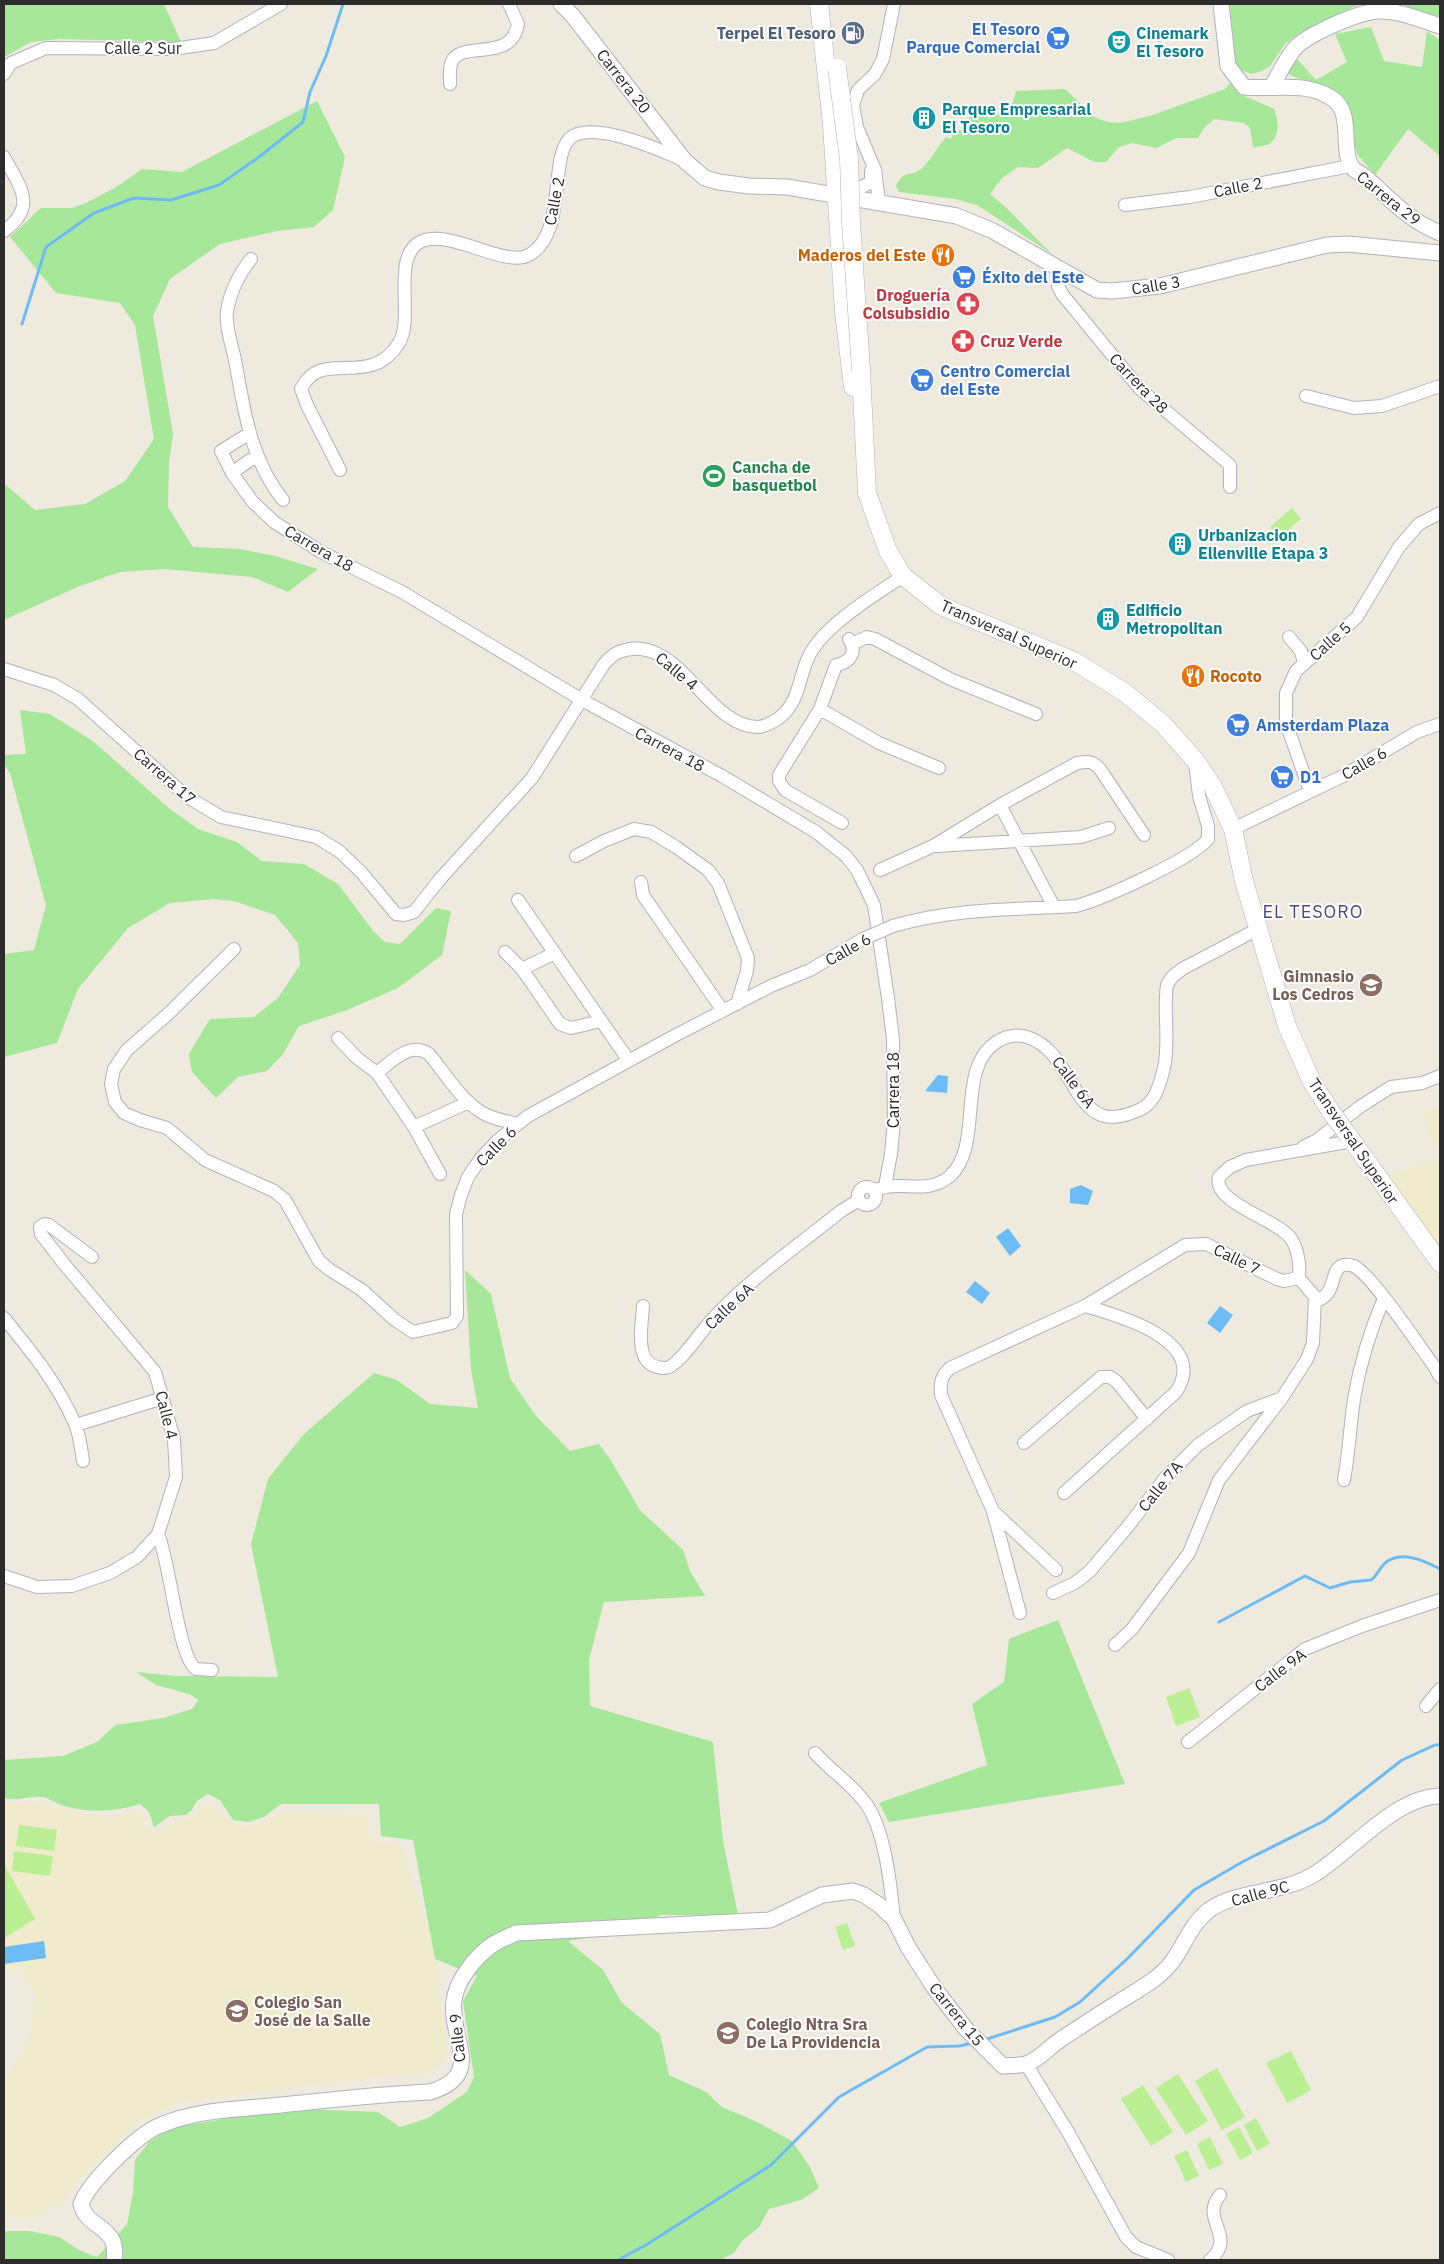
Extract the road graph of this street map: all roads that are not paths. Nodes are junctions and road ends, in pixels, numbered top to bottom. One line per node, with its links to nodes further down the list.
1 (281, 4): 9 (street, Calle 2 Sur)
2 (509, 4): 10 (street)
3 (561, 4): 15 (street, Carrera 20)
4 (819, 4): 17 (main road)
5 (828, 4): 27 (main road, Transversal Superior, bridge)
6 (894, 4): 12 (street)
7 (1220, 4): 11 (street, Carrera 29)
8 (1440, 26): 11 (street)
9 (4, 74)
10 (450, 84)
11 (1272, 86): 16 (street, Carrera 29)
12 (863, 139): 14 (street); 18 (street)
13 (4, 157): 20 (street)
14 (871, 160): 17 (street); 18 (street)
15 (685, 161): 17 (street, Calle 2); 30 (street, Calle 2)
16 (1350, 166): 19 (street, Calle 2); 21 (street, Carrera 29)
17 (835, 188): 18 (street, Calle 2); 27 (main road)
18 (883, 203): 24 (street, Calle 3)
19 (1125, 205)
20 (4, 232)
21 (1440, 233)
22 (1440, 253): 24 (street, Calle 3)
23 (251, 259): 28 (street)
24 (1062, 269): 32 (street, Carrera 28)
25 (1440, 386): 26 (street)
26 (1306, 396)
27 (865, 425): 35 (main road, Transversal Superior)
28 (250, 433): 29 (street); 31 (street, Carrera 18)
29 (257, 457): 31 (street); 33 (street)
30 (340, 470)
31 (232, 473): 39 (street, Carrera 18)
32 (1230, 487)
33 (283, 500)
34 (1440, 513): 37 (street, Calle 5)
35 (903, 576): 39 (street, Calle 4); 43 (main road, Transversal Superior)
36 (1289, 637): 37 (street)
37 (1304, 664): 45 (street, Calle 5)
38 (4, 669): 60 (street, Carrera 17)
39 (582, 700): 60 (street, Calle 4); 79 (street, Carrera 18)
40 (820, 709): 41 (street); 44 (street); 49 (street)
41 (1036, 714)
42 (1440, 724): 45 (street, Calle 6)
43 (1195, 760): 46 (main road, Transversal Superior); 48 (street, Calle 6)
44 (939, 768)
45 (1310, 791): 51 (street, Calle 6)
46 (1218, 798): 48 (street); 51 (main road, Transversal Superior)
47 (1000, 805): 52 (street); 53 (street); 54 (street)
48 (1202, 807): 59 (street, Calle 6)
49 (842, 824)
50 (1109, 828): 53 (street)
51 (1233, 829): 61 (main road, Transversal Superior)
52 (1144, 835)
53 (1018, 840): 54 (street); 59 (street)
54 (933, 846): 56 (street)
55 (576, 856): 66 (street)
56 (880, 870)
57 (641, 882): 67 (street)
58 (518, 900): 64 (street)
59 (1054, 907): 66 (street, Calle 6, bridge)
60 (404, 915)
61 (1258, 929): 76 (main road, Transversal Superior, bridge); 79 (street, Calle 6A)
62 (234, 949): 74 (street, Calle 6)
63 (504, 952): 65 (street)
64 (555, 953): 65 (street); 68 (street)
65 (522, 969): 68 (street)
66 (737, 1004): 67 (street, Calle 6)
67 (723, 1011): 70 (street, Calle 6)
68 (601, 1021): 70 (street)
69 (338, 1038): 71 (street)
70 (629, 1061): 74 (street, Calle 6)
71 (377, 1073): 73 (street); 75 (street)
72 (1440, 1076): 77 (street)
73 (469, 1102): 74 (street); 75 (street)
74 (518, 1124)
75 (414, 1127): 78 (street)
76 (1350, 1138): 77 (street); 81 (main road, Transversal Superior)
77 (1294, 1151): 82 (street)
78 (440, 1174)
79 (880, 1188): 85 (street, Calle 6A)
80 (92, 1258): 89 (street, Calle 4)
81 (1440, 1263)
82 (1299, 1278): 83 (street); 86 (street, Calle 7)
83 (1315, 1297): 84 (street); 90 (street)
84 (1384, 1298): 88 (street); 95 (street)
85 (643, 1306)
86 (1085, 1306): 91 (street); 97 (street, Calle 7)
87 (4, 1318): 92 (street)
88 (1440, 1378)
89 (163, 1398): 92 (street); 98 (street, Calle 4)
90 (1282, 1398): 101 (street, Calle 7A); 104 (street)
91 (1147, 1419): 93 (street); 96 (street)
92 (76, 1425): 94 (street)
93 (1024, 1443)
94 (83, 1461)
95 (1344, 1480)
96 (1064, 1493)
97 (993, 1511): 99 (street); 103 (street)
98 (158, 1534): 100 (street, Calle 4); 105 (street)
99 (1056, 1570)
100 (4, 1576)
101 (1054, 1593)
102 (1440, 1600): 108 (street, Calle 9A)
103 (1020, 1613)
104 (1115, 1645)
105 (212, 1670)
106 (1440, 1688): 107 (street)
107 (1426, 1706)
108 (1188, 1742)
109 (815, 1753): 111 (street, Carrera 15)
110 (1440, 1796): 112 (street, Calle 9C)
111 (894, 1919): 112 (street, Carrera 15); 114 (street, Calle 9)
112 (1026, 2064): 115 (street)
113 (1220, 2195): 116 (street)
114 (114, 2260)
115 (1168, 2260)
116 (1210, 2260)

